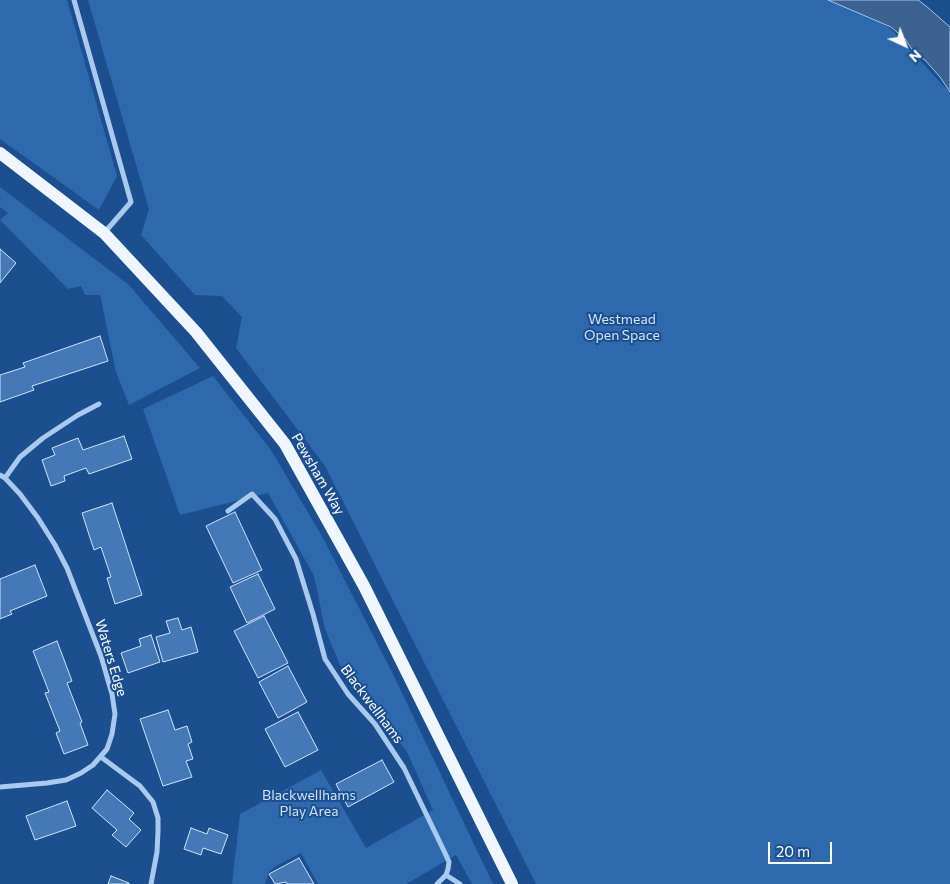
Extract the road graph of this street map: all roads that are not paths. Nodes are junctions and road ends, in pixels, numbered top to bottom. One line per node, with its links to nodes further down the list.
1 (74, 0): 3 (street)
2 (0, 153): 3 (main road, Pewsham Way)
3 (104, 233): 13 (main road, Pewsham Way)
4 (99, 404): 5 (street, Waters Edge)
5 (3, 476): 7 (street, Waters Edge)
6 (228, 511): 9 (street, Blackwellhams)
7 (101, 757): 8 (street, Waters Edge); 10 (street)
8 (0, 787)
9 (446, 875): 11 (street); 12 (street)
10 (151, 884)
11 (437, 884)
12 (460, 884)
13 (512, 884)

